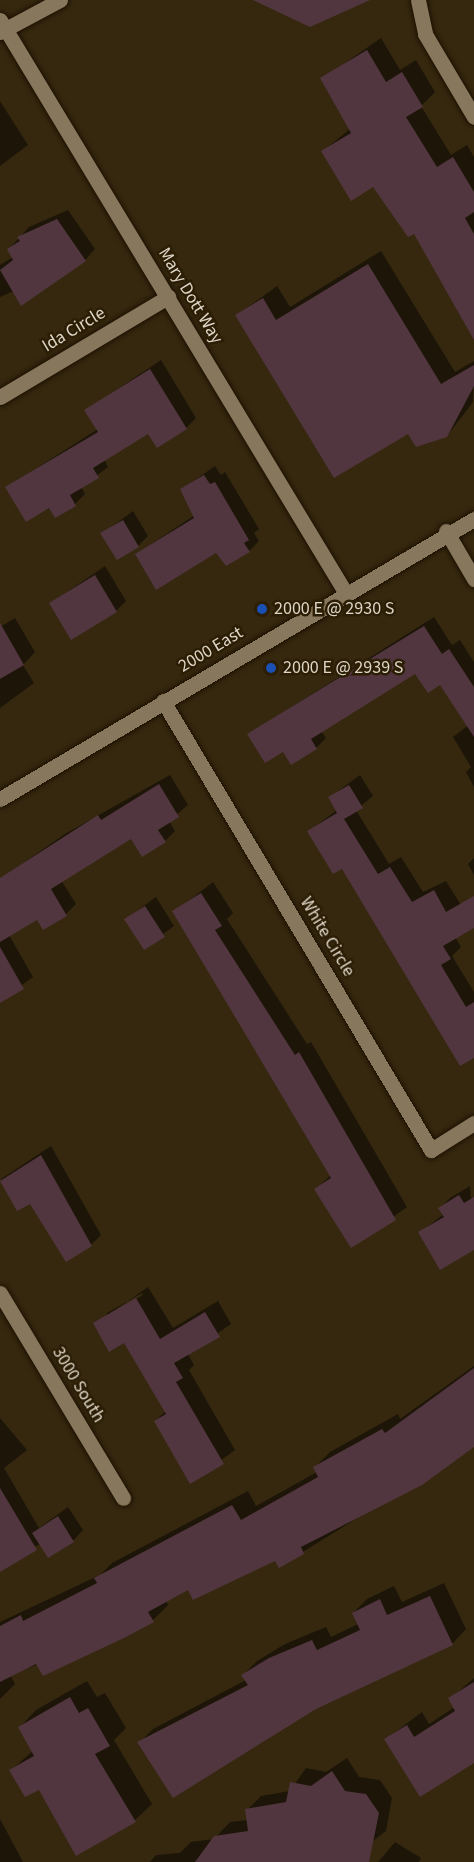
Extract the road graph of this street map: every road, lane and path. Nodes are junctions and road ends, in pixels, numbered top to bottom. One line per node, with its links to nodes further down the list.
1 (60, 0): 3 (street)
2 (418, 0): 4 (street)
3 (2, 27): 5 (street, Mary Dott Way)
4 (474, 117)
5 (168, 297): 6 (street, Ida Circle); 10 (street, Mary Dott Way)
6 (0, 397)
7 (474, 519): 8 (street, 2000 East)
8 (446, 531): 9 (street); 10 (street, 2000 East)
9 (474, 579)
10 (345, 592): 11 (street, 2000 East)
11 (163, 701): 12 (street, 2000 East); 13 (street, White Circle)
12 (0, 799)
13 (474, 1123)
14 (0, 1293): 15 (street, 3000 South)
15 (123, 1498)

